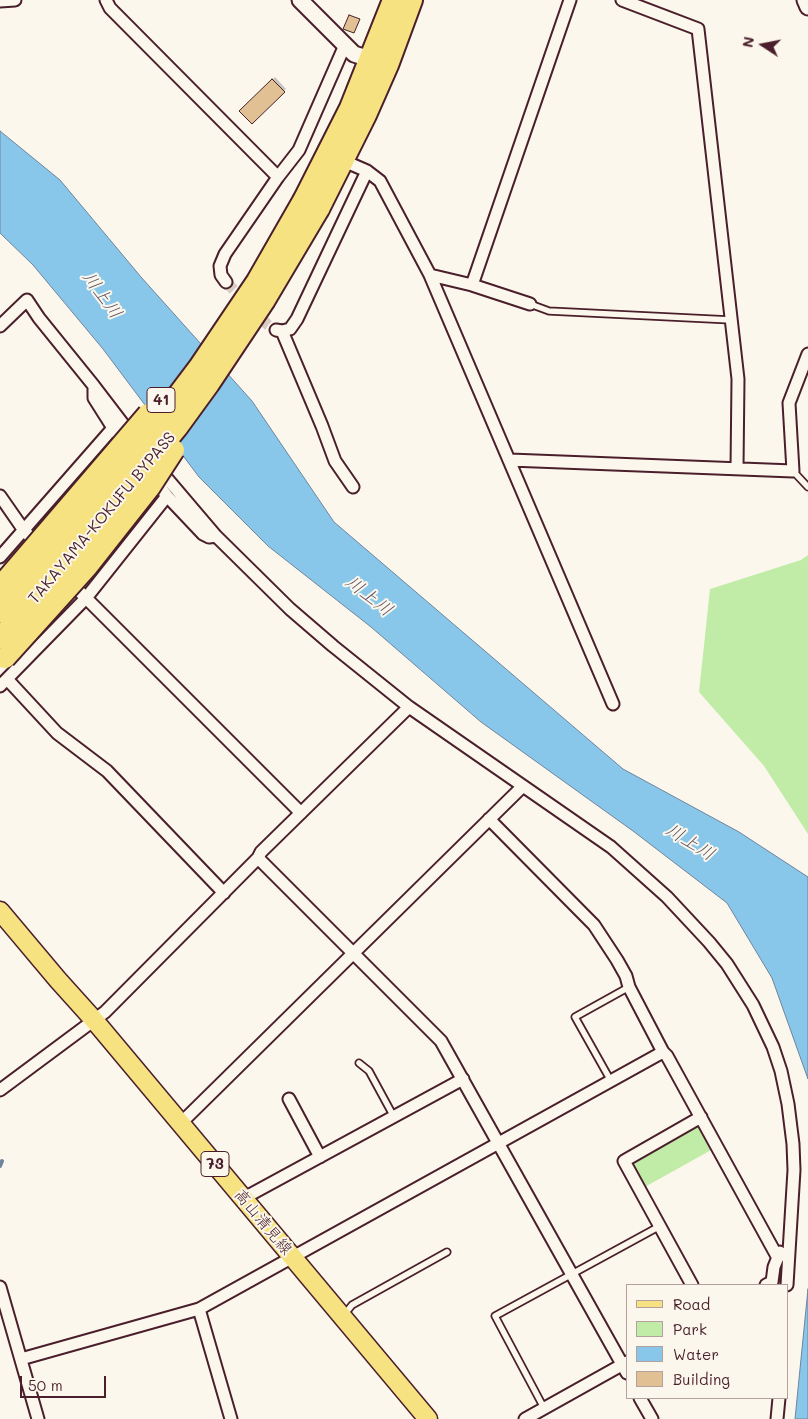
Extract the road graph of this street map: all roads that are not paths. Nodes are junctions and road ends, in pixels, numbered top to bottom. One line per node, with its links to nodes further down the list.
1 (15, 0): 9 (street)
2 (106, 0): 15 (street)
3 (300, 0): 11 (street)
4 (393, 0): 12 (highway, TAKAYAMA-KOKUFU BYPASS / 41)
5 (412, 0): 13 (highway, TAKAYAMA-KOKUFU BYPASS / 41)
6 (570, 0): 19 (street)
7 (622, 0): 21 (street)
8 (805, 0): 10 (street)
9 (0, 1)
10 (808, 6)
11 (345, 45): 12 (street); 15 (street)
12 (370, 59): 16 (highway, TAKAYAMA-KOKUFU BYPASS / 41)
13 (344, 162): 14 (street); 16 (highway, TAKAYAMA-KOKUFU BYPASS / 41)
14 (367, 171): 17 (street); 31 (street)
15 (278, 177): 18 (street)
16 (311, 204): 23 (highway, TAKAYAMA-KOKUFU BYPASS / 41, bridge); 29 (highway, TAKAYAMA-KOKUFU BYPASS / 41, bridge); 38 (highway, 41, bridge)
17 (430, 276): 19 (street); 27 (street)
18 (226, 282)
19 (472, 285): 20 (street)
20 (530, 304): 21 (lane)
21 (731, 320): 28 (street)
22 (0, 326): 25 (street)
23 (241, 339): 29 (highway, TAKAYAMA-KOKUFU BYPASS / 41, bridge); 42 (highway, 41, bridge)
24 (808, 354): 30 (street)
25 (94, 386): 26 (street); 36 (street)
26 (113, 428): 34 (street); 35 (street)
27 (510, 460): 28 (street); 43 (street)
28 (737, 468): 30 (street)
29 (132, 470): 40 (highway, TAKAYAMA-KOKUFU BYPASS / 41, bridge); 41 (highway, TAKAYAMA-KOKUFU BYPASS / 41, bridge)
30 (793, 471): 32 (lane)
31 (353, 487)
32 (808, 487)
33 (0, 496): 35 (street)
34 (167, 496): 36 (street); 39 (street)
35 (23, 530): 37 (street); 39 (street)
36 (216, 536): 44 (street)
37 (0, 557)
38 (0, 587)
39 (86, 598): 42 (street); 46 (street)
40 (0, 612)
41 (0, 638)
42 (3, 671): 49 (street)
43 (613, 704)
44 (409, 707): 45 (street); 46 (street)
45 (522, 787): 47 (street); 67 (street)
46 (301, 814): 48 (street)
47 (489, 819): 51 (street); 52 (street)
48 (258, 858): 49 (street); 51 (street)
49 (224, 893): 53 (street)
50 (0, 911): 53 (main road, 高山清見線 / 73)
51 (353, 953): 56 (street); 62 (street)
52 (629, 987): 54 (street); 57 (lane)
53 (94, 1020): 58 (street); 62 (main road, 高山清見線 / 73)
54 (663, 1052): 57 (street); 60 (street)
55 (359, 1063): 61 (lane)
56 (463, 1079): 61 (street); 63 (street)
57 (611, 1081): 63 (street)
58 (0, 1090)
59 (289, 1099): 64 (street)
60 (701, 1117): 66 (street); 70 (street)
61 (394, 1118): 64 (street)
62 (180, 1123): 65 (main road, 高山清見線 / 73)
63 (499, 1142): 69 (street); 71 (street)
64 (320, 1157): 65 (street)
65 (244, 1198): 69 (main road, 高山清見線 / 73)
66 (660, 1226): 71 (lane); 72 (street)
67 (791, 1227): 70 (street); 74 (street)
68 (447, 1252): 77 (lane)
69 (292, 1256): 76 (street); 77 (main road, 高山清見線 / 73)
70 (778, 1258): 73 (street)
71 (572, 1274): 79 (street); 82 (lane)
72 (691, 1284)
73 (768, 1284)
74 (787, 1284)
75 (0, 1287): 78 (street)
76 (199, 1309): 78 (street); 84 (street)
77 (342, 1316): 85 (main road, 高山清見線 / 73)
78 (21, 1359): 83 (street)
79 (625, 1367): 82 (street)
80 (641, 1399): 87 (street)
81 (779, 1399): 88 (street)
82 (544, 1408): 86 (street)
83 (38, 1419)
84 (232, 1419)
85 (428, 1419)
86 (524, 1419)
87 (652, 1419)
88 (777, 1419)

